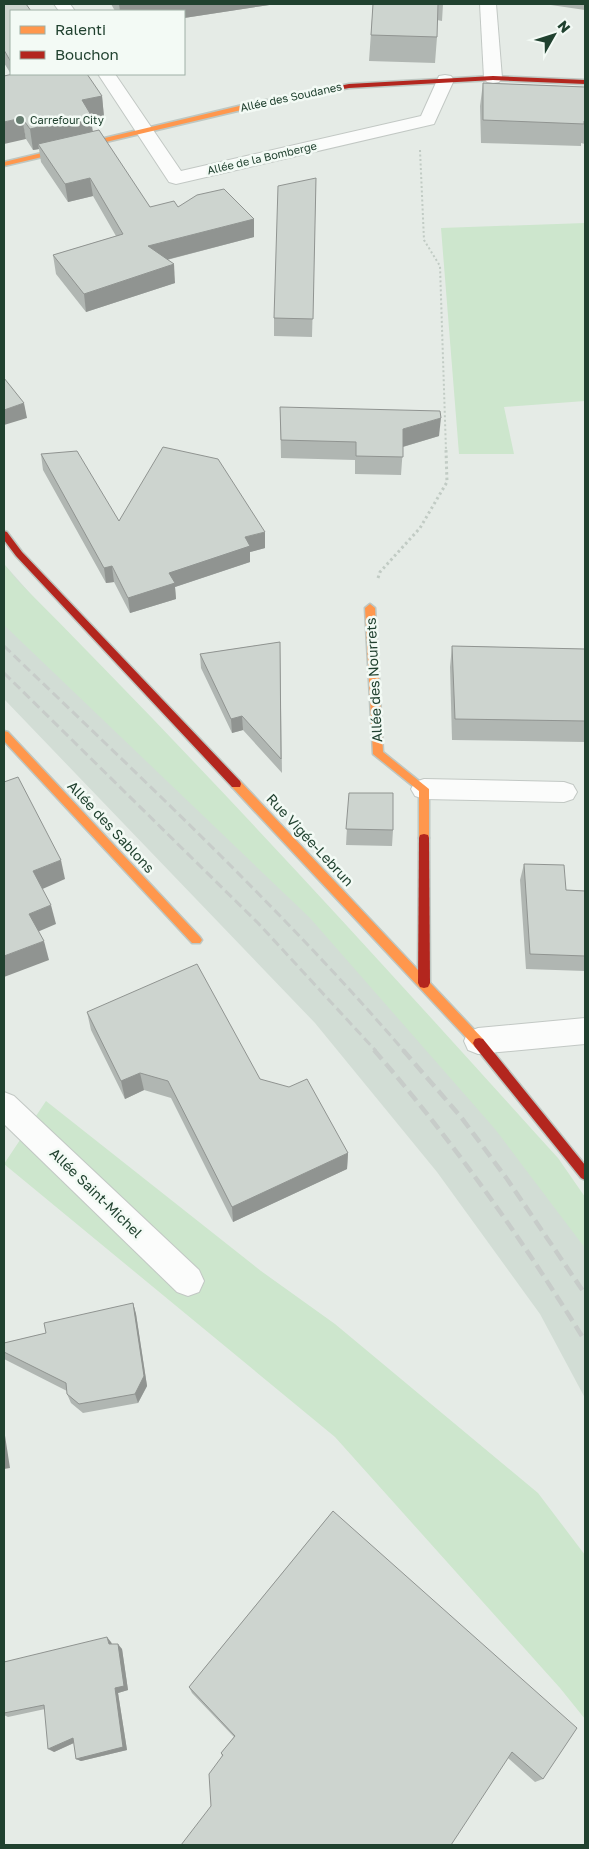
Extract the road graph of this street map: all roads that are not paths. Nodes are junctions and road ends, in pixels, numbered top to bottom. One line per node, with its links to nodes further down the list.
1 (488, 4): 3 (street)
2 (108, 75): 6 (street, Allée de la Bomberge)
3 (493, 78): 4 (street, Allée des Soudanes); 5 (street, Allée des Soudanes)
4 (445, 80): 6 (street, Allée des Soudanes); 6 (street, Allée de la Bomberge)
5 (585, 82)
6 (144, 131): 7 (street, Allée des Soudanes)
7 (4, 164)
8 (4, 534): 14 (street, Rue Vigée-Lebrun)
9 (370, 608): 11 (street, Allée des Nourrets)
10 (4, 735): 13 (street, Allée des Sablons)
11 (424, 789): 12 (street); 14 (street)
12 (564, 792)
13 (196, 940)
14 (424, 983): 16 (street, Rue Vigée-Lebrun)
15 (585, 1031): 16 (street)
16 (478, 1041): 18 (street, Rue Vigée-Lebrun)
17 (4, 1105): 19 (street, Allée Saint-Michel)
18 (585, 1174)
19 (188, 1282)

